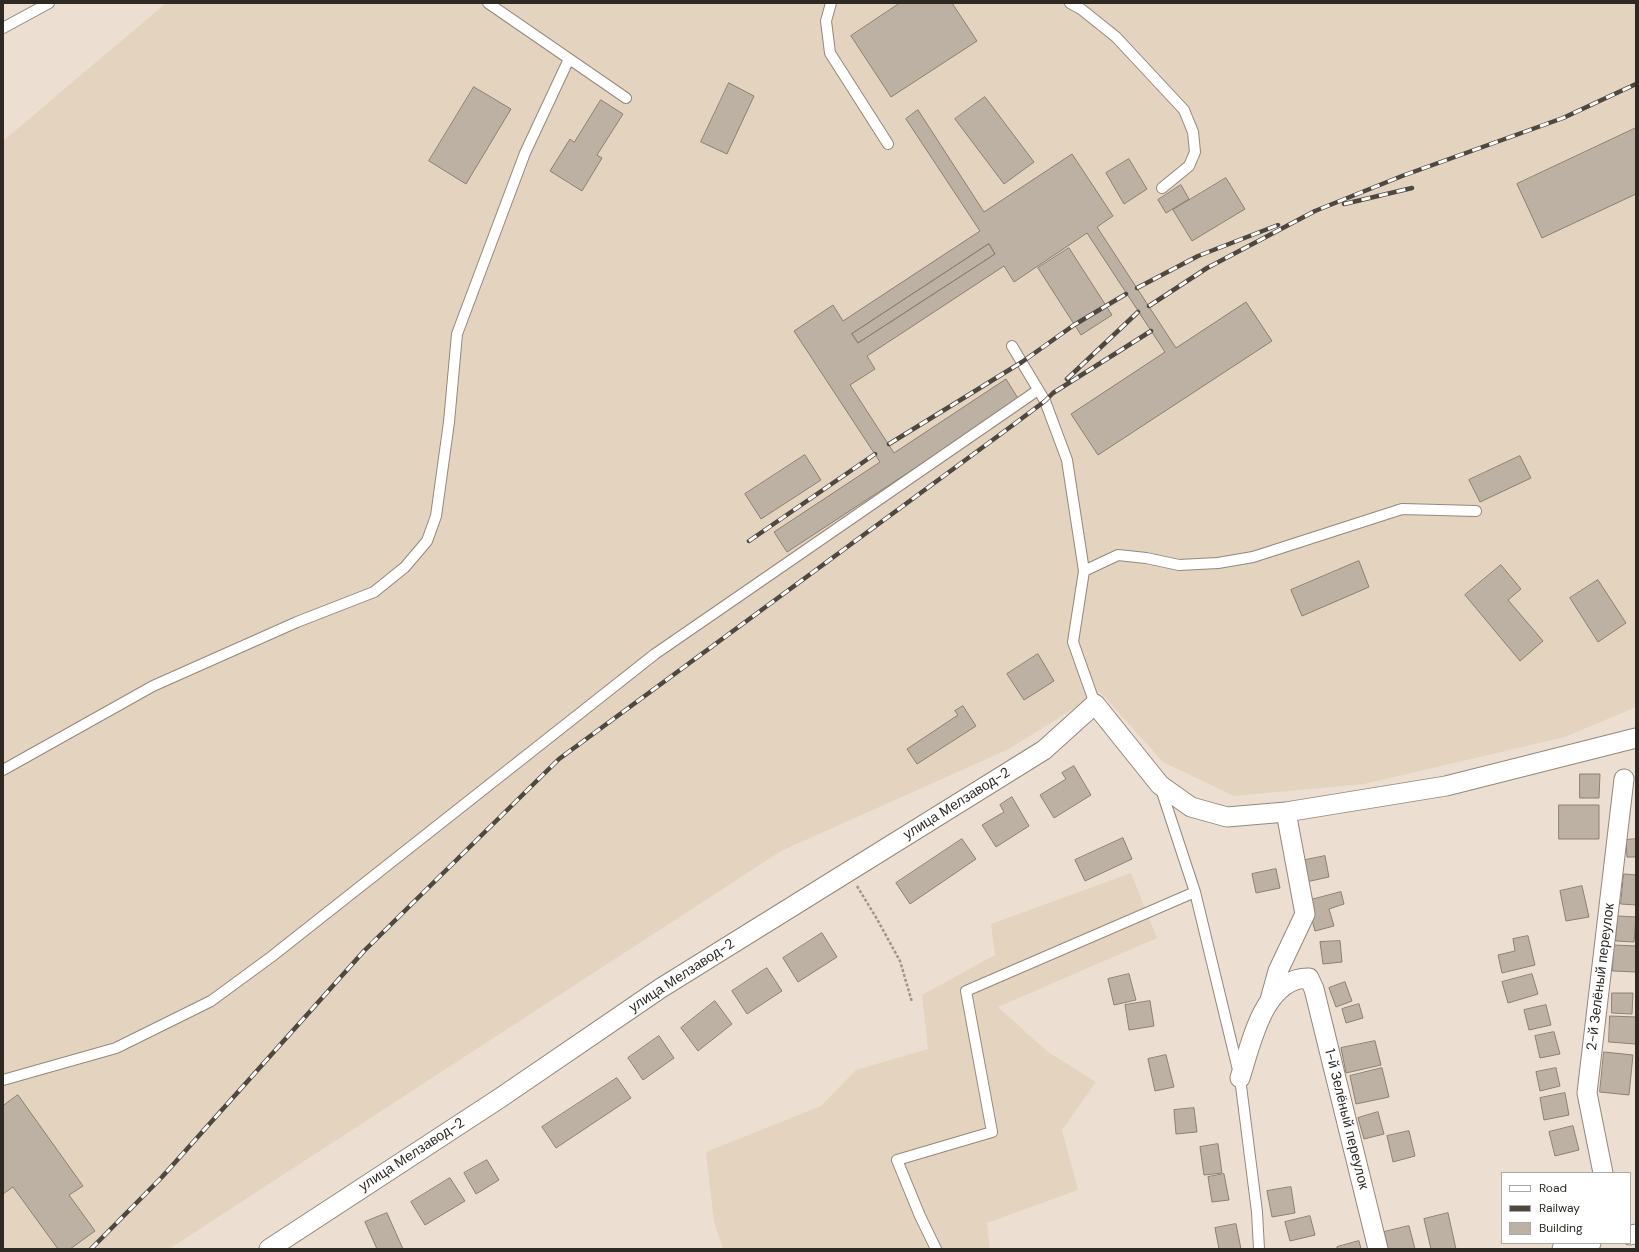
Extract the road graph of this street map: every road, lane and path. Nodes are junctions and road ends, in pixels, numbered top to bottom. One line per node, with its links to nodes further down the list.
1 (49, 3): 5 (lane)
2 (488, 3): 6 (lane)
3 (831, 3): 8 (lane)
4 (1070, 3): 9 (lane)
5 (3, 28)
6 (569, 59): 7 (lane); 16 (lane)
7 (626, 98)
8 (888, 144)
9 (1162, 188)
10 (1012, 346): 11 (lane)
11 (1038, 390): 13 (lane); 25 (lane)
12 (1476, 511): 13 (lane)
13 (1084, 571): 14 (lane)
14 (1096, 704): 18 (street); 20 (street, улица Мелзавод-2)
15 (1636, 738): 19 (street)
16 (3, 770)
17 (1624, 779): 26 (street, 2-й Зелёный переулок)
18 (1160, 785): 19 (street); 21 (lane)
19 (1286, 812): 23 (street)
20 (850, 870): 22 (path); 28 (street, улица Мелзавод-2)
21 (1195, 892): 24 (lane); 29 (lane)
22 (912, 1002)
23 (1270, 1002): 24 (street); 31 (street, 1-й Зелёный переулок)
24 (1240, 1078): 30 (lane)
25 (3, 1080)
26 (1603, 1172)
27 (1586, 1244): 32 (street)
28 (268, 1249)
29 (936, 1249)
30 (1259, 1249)
31 (1378, 1249)
32 (1562, 1249)

